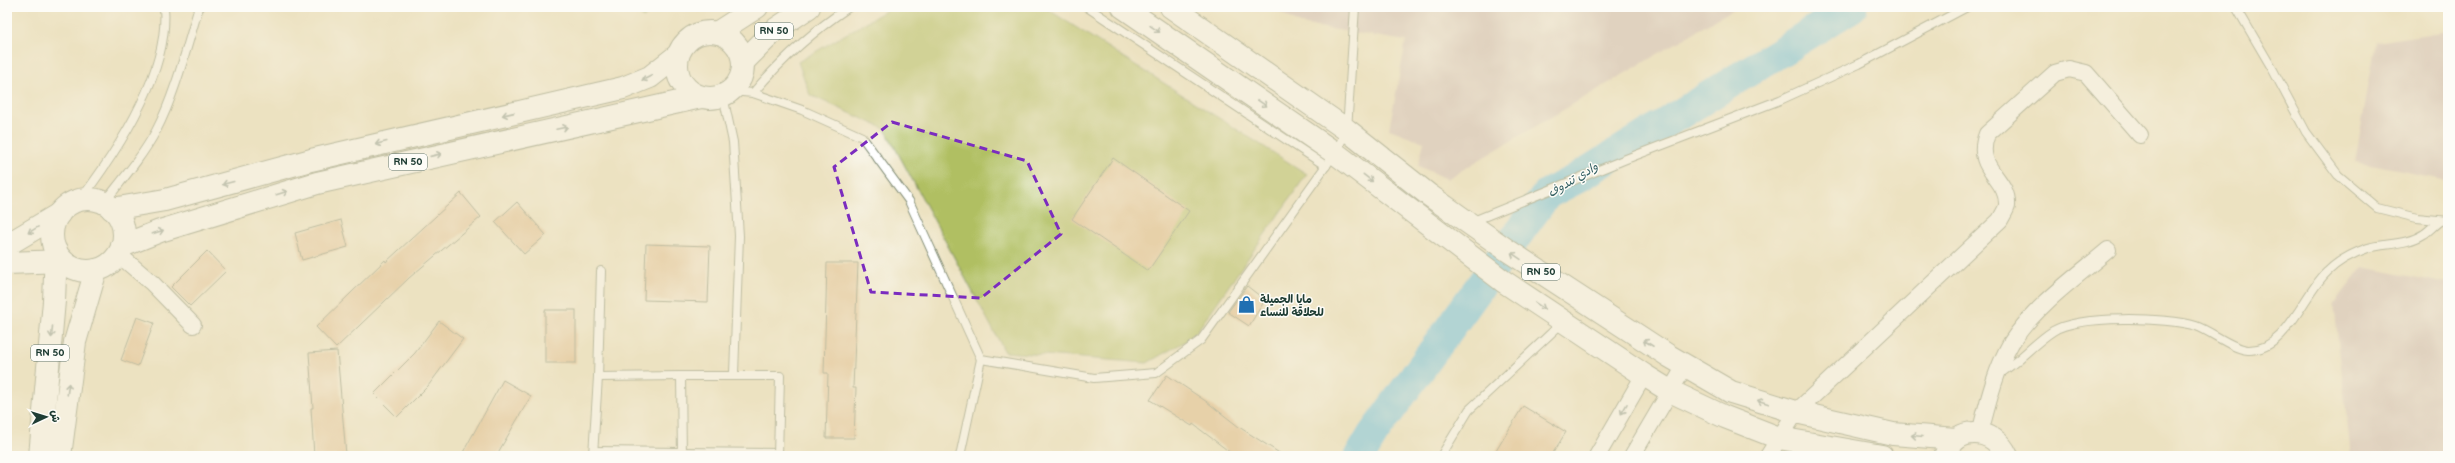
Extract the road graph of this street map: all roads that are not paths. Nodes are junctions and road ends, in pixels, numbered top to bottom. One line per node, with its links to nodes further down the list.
1 (164, 7): 21 (lane)
2 (199, 7): 22 (lane)
3 (757, 7): 12 (main road, RN 50)
4 (809, 7): 14 (main road, RN 50)
5 (849, 7): 15 (lane)
6 (1087, 7): 20 (lane)
7 (1123, 7): 20 (main road, RN 50, one-way to 20)
8 (1171, 7): 18 (main road, RN 50)
9 (1355, 7): 18 (lane)
10 (1967, 7): 25 (lane)
11 (2236, 7): 24 (lane)
12 (718, 32): 13 (main road); 14 (main road)
13 (678, 55): 17 (main road); 22 (main road, RN 50, one-way to 22)
14 (744, 61): 16 (main road)
15 (753, 93): 16 (lane); 37 (lane)
16 (727, 94): 17 (main road); 39 (lane)
17 (700, 97): 27 (main road, RN 50, one-way to 17)
18 (1347, 130): 20 (lane); 25 (main road, RN 50)
19 (2140, 136): 45 (street)
20 (1331, 160): 35 (main road, RN 50, one-way to 35); 37 (lane)
21 (81, 200): 22 (main road); 23 (main road)
22 (108, 206): 27 (main road)
23 (58, 214): 26 (main road, one-way to 26); 29 (main road)
24 (2444, 221): 41 (lane)
25 (1469, 223): 38 (main road, RN 50, one-way to 25)
26 (7, 245)
27 (120, 250): 32 (main road); 36 (street)
28 (2108, 250): 41 (street)
29 (58, 257): 30 (main road); 32 (main road); 34 (main road, RN 50)
30 (33, 261): 31 (main road); 34 (main road)
31 (7, 263)
32 (96, 270): 53 (main road, RN 50, one-way to 32)
33 (600, 271): 43 (lane)
34 (54, 301): 52 (main road, RN 50, one-way to 52)
35 (1563, 321): 40 (main road, RN 50); 55 (lane)
36 (193, 325)
37 (981, 359): 54 (lane)
38 (1685, 366): 44 (street); 45 (main road, RN 50, one-way to 38)
39 (734, 374): 42 (lane); 51 (lane)
40 (1644, 375): 44 (main road, RN 50); 56 (street, one-way to 56)
41 (1996, 375): 46 (street)
42 (682, 376): 43 (lane); 50 (lane)
43 (598, 377): 49 (lane)
44 (1670, 391): 47 (main road, RN 50); 57 (street)
45 (1796, 412): 47 (street); 48 (main road, RN 50, one-way to 45)
46 (1980, 433): 48 (main road); 60 (main road)
47 (1779, 438): 58 (street); 59 (main road, RN 50)
48 (1950, 448)
49 (593, 454): 50 (lane)
50 (682, 455): 51 (lane)
51 (778, 455)
52 (40, 456)
53 (60, 456)
54 (960, 456)
55 (1441, 456)
56 (1597, 456)
57 (1632, 456)
58 (1768, 456)
59 (1882, 456)
60 (2006, 456)

